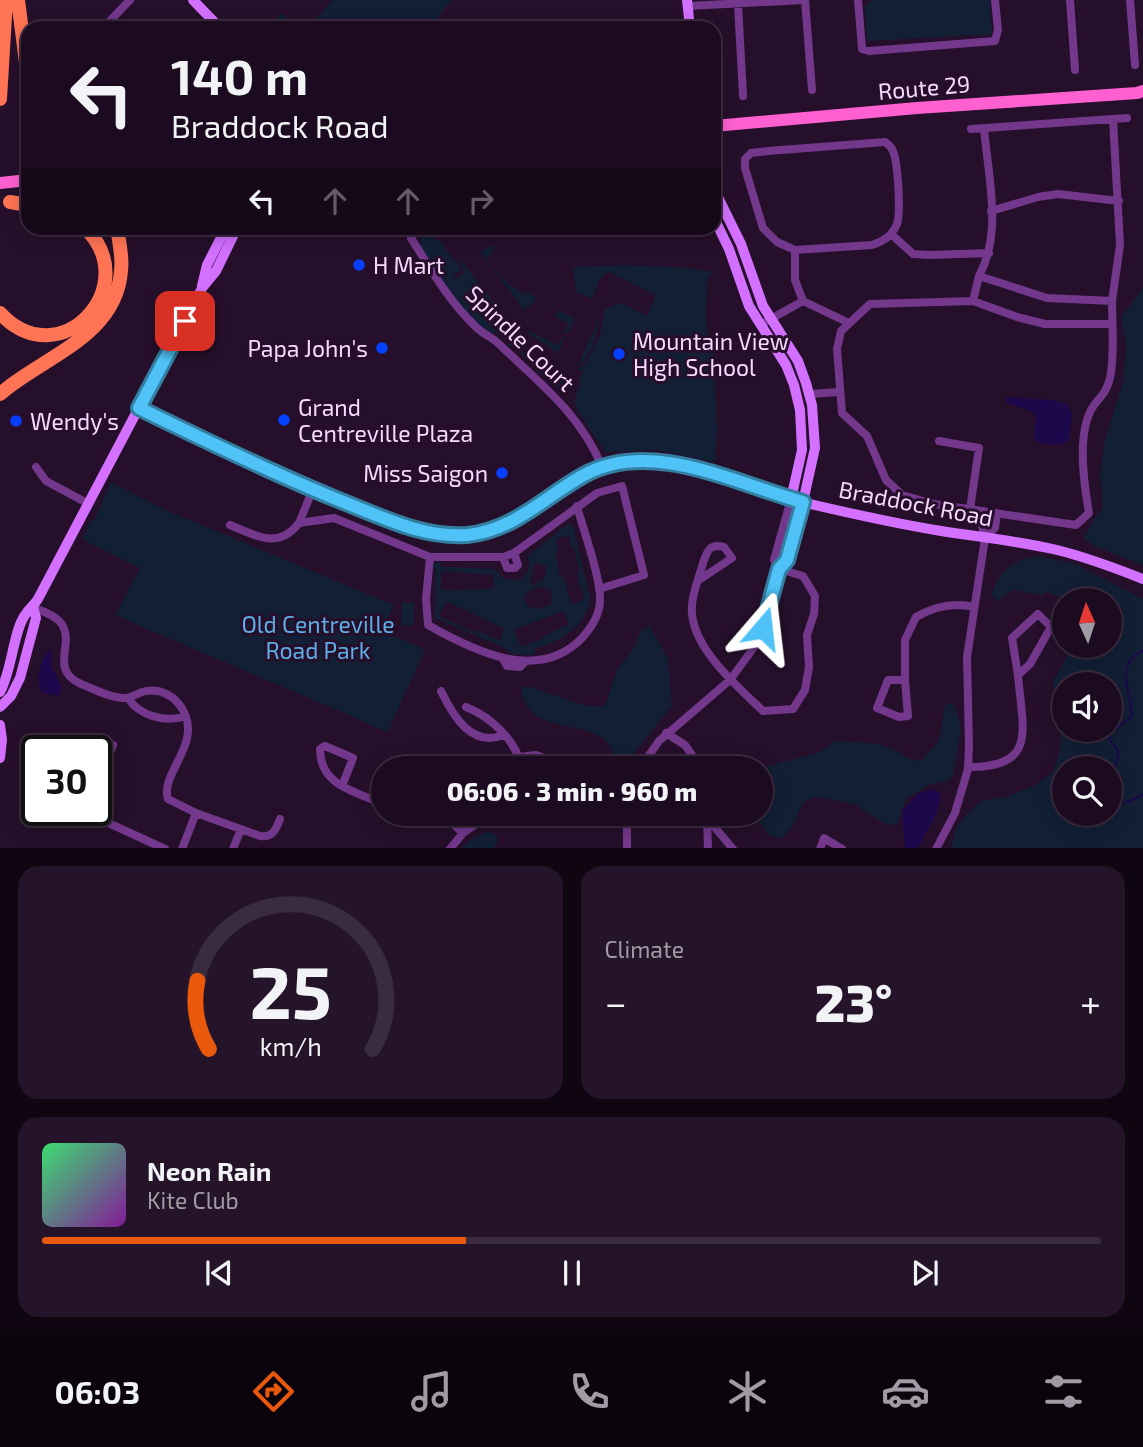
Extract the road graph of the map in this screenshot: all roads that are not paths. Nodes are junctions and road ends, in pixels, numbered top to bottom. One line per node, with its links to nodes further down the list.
1 (6, 0): 23 (highway)
2 (18, 0): 15 (highway)
3 (130, 0): 12 (street)
4 (193, 0): 13 (street)
5 (805, 0): 11 (street); 20 (street)
6 (858, 0): 7 (street)
7 (995, 0)
8 (1070, 0): 19 (street)
9 (1130, 0): 16 (street)
10 (687, 3): 11 (street); 14 (street)
11 (738, 4): 22 (street)
12 (110, 21)
13 (213, 21)
14 (689, 21)
15 (21, 23)
16 (1132, 34): 17 (street); 18 (street)
17 (1143, 34)
18 (1135, 65)
19 (1075, 70)
20 (811, 90)
21 (1141, 93): 26 (main road, Route 29)
22 (743, 96)
23 (0, 99)
24 (1128, 118): 25 (street)
25 (1113, 119): 27 (street); 29 (street)
26 (721, 126)
27 (984, 128): 28 (street); 31 (street)
28 (971, 129)
29 (1119, 201): 31 (street); 45 (street)
30 (721, 203): 47 (street)
31 (991, 211): 40 (street)
32 (721, 232): 50 (street)
33 (891, 234): 39 (street); 39 (street); 40 (street)
34 (91, 235): 46 (highway)
35 (118, 235): 52 (highway)
36 (222, 235): 42 (street)
37 (234, 235): 42 (street)
38 (411, 238): 57 (street, Spindle Court)
39 (795, 250): 43 (street)
40 (989, 253): 41 (street)
41 (978, 276): 44 (street); 45 (street)
42 (202, 288): 54 (street)
43 (803, 301): 47 (street); 48 (street)
44 (973, 301): 48 (street); 49 (street)
45 (1112, 301): 49 (street)
46 (0, 313)
47 (772, 319): 50 (street); 53 (street)
48 (849, 323): 51 (street)
49 (1112, 324): 65 (street)
50 (760, 325): 59 (street)
51 (839, 392): 53 (street); 63 (street)
52 (0, 394)
53 (809, 394): 60 (street)
54 (139, 408): 58 (street, Braddock Road); 61 (street)
55 (939, 441): 63 (street)
56 (36, 467): 61 (street)
57 (602, 467): 58 (street, Braddock Road); 59 (street, Braddock Road)
58 (313, 489): 66 (street)
59 (791, 499): 60 (street, Braddock Road); 72 (street)
60 (803, 502): 68 (street, Braddock Road); 72 (street)
61 (87, 503): 76 (street)
62 (577, 506): 69 (street); 75 (street); 75 (street)
63 (970, 509): 64 (street)
64 (983, 511): 65 (street); 68 (street)
65 (997, 513): 68 (street)
66 (299, 523): 67 (street); 70 (street)
67 (230, 525)
68 (985, 538): 73 (street, Braddock Road); 77 (street)
69 (514, 552): 71 (street); 71 (street)
70 (430, 557): 71 (street); 75 (street)
71 (503, 557)
72 (779, 569): 79 (street); 79 (street)
73 (1143, 579)
74 (699, 580): 74 (street); 79 (street)
75 (600, 589)
76 (33, 607): 82 (street); 83 (street); 84 (street)
77 (974, 607): 80 (street); 94 (street)
78 (1018, 675): 78 (street); 94 (street)
79 (730, 680): 88 (street)
80 (905, 680): 80 (street)
81 (441, 691): 89 (street)
82 (0, 692)
83 (128, 698): 86 (street); 86 (street)
84 (0, 707)
85 (466, 707): 89 (street)
86 (186, 716): 97 (street)
87 (0, 725): 93 (street)
88 (666, 733): 91 (street); 92 (street)
89 (503, 735): 90 (street)
90 (518, 756)
91 (647, 756)
92 (693, 756)
93 (0, 758)
94 (968, 767): 116 (street)
95 (342, 786): 95 (street); 96 (street)
96 (371, 799)
97 (196, 813): 105 (street); 108 (street)
98 (280, 819): 105 (street)
99 (112, 824): 107 (street)
100 (455, 826): 106 (street)
101 (474, 826): 106 (street)
102 (626, 826): 111 (street)
103 (707, 826): 112 (street)
104 (715, 826): 113 (street)
105 (241, 829): 109 (street)
106 (463, 833): 110 (street)
107 (163, 848)
108 (182, 848)
109 (233, 848)
110 (451, 848)
111 (627, 848)
112 (708, 848)
113 (732, 848)
114 (820, 848): 115 (street)
115 (840, 848)
116 (937, 848)

